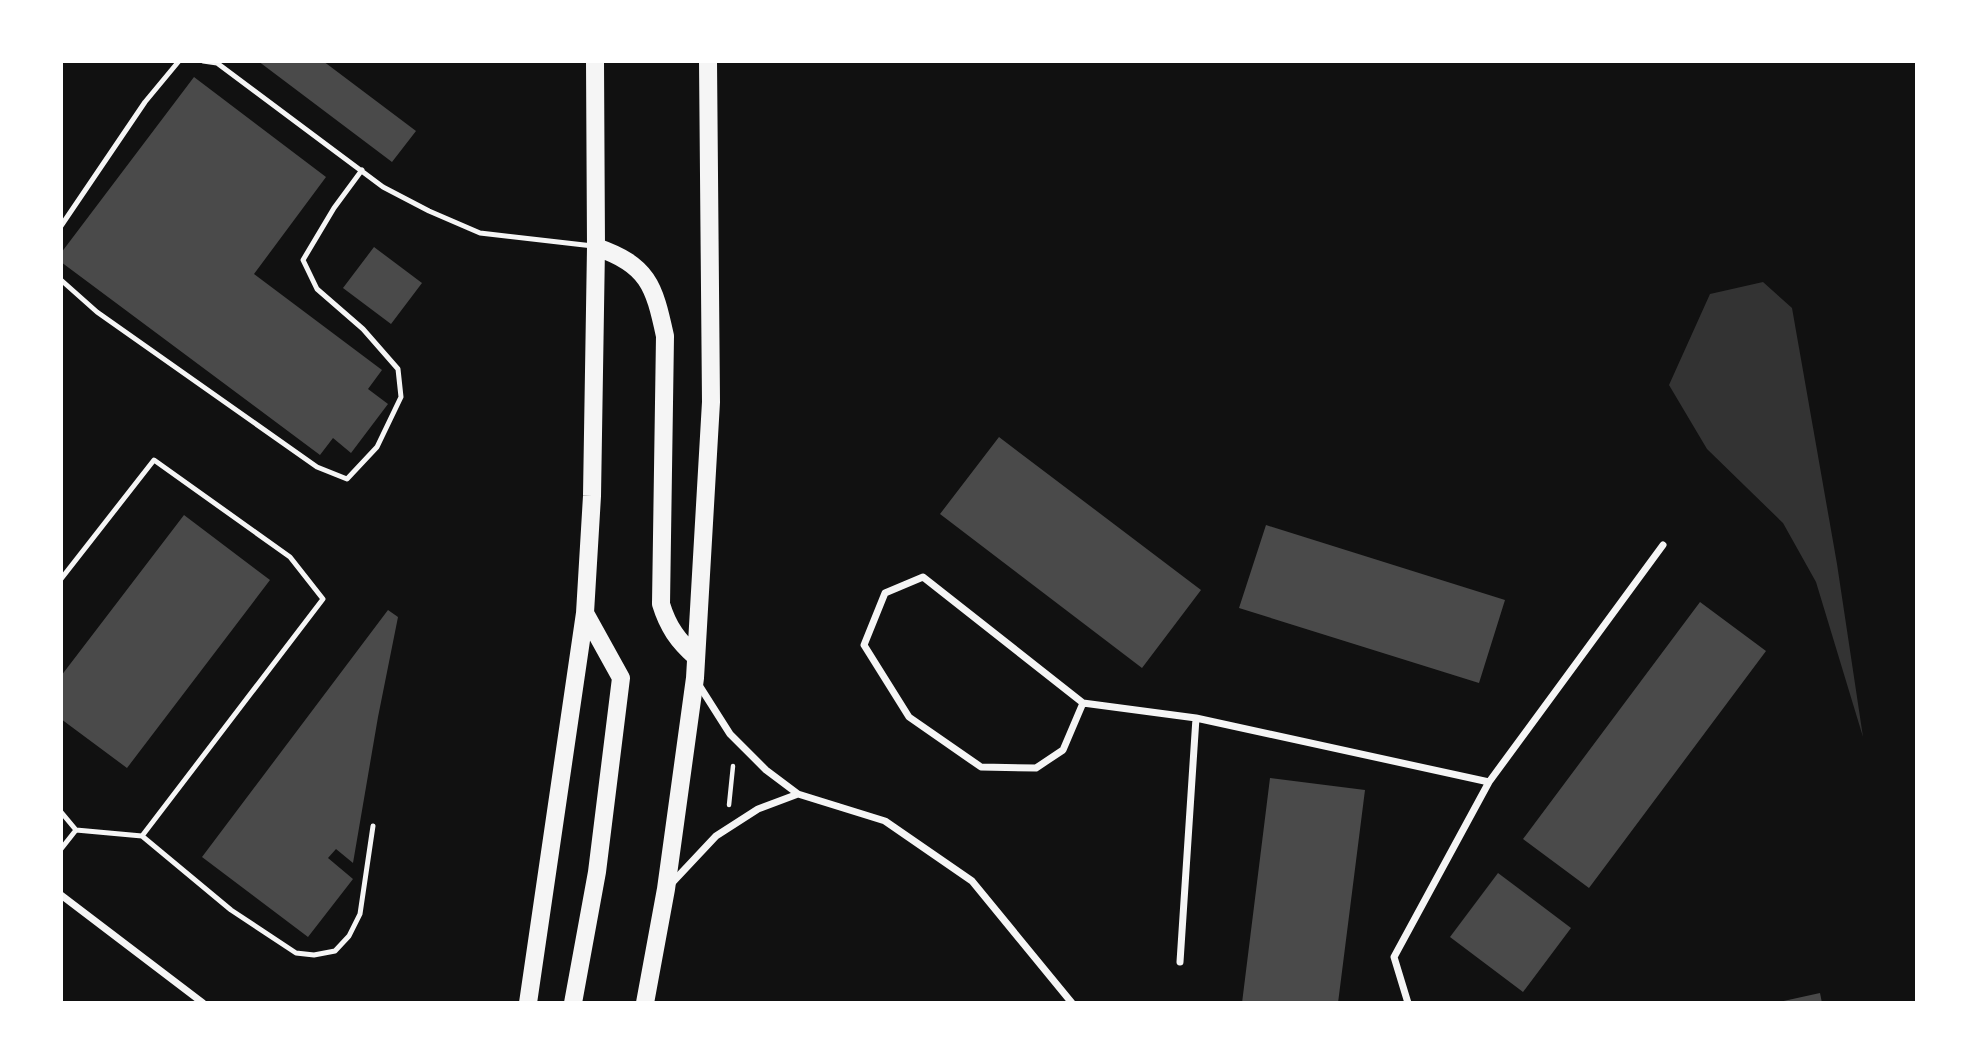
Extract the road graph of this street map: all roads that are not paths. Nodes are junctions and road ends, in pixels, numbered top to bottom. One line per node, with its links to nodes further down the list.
1 (179, 61): 6 (lane)
2 (203, 61): 5 (lane)
3 (595, 61): 7 (main road)
4 (708, 61): 12 (main road)
5 (362, 170): 7 (lane); 8 (lane)
6 (61, 226)
7 (596, 247): 11 (main road); 12 (main road)
8 (61, 280)
9 (1663, 545): 16 (street)
10 (61, 579): 21 (lane)
11 (585, 612): 26 (main road); 28 (main road)
12 (696, 657): 13 (main road)
13 (695, 678): 17 (street); 23 (main road)
14 (1083, 703): 14 (street); 15 (street)
15 (1196, 718): 16 (street); 25 (street)
16 (1489, 782): 31 (street)
17 (798, 794): 23 (street); 30 (street)
18 (61, 812): 20 (lane)
19 (373, 826): 21 (lane)
20 (76, 831): 21 (lane); 22 (lane)
21 (142, 836)
22 (61, 849)
23 (666, 889): 29 (main road)
24 (63, 898): 27 (street)
25 (1181, 962)
26 (527, 1002)
27 (203, 1003)
28 (573, 1003)
29 (645, 1003)
30 (1072, 1003)
31 (1408, 1003)

